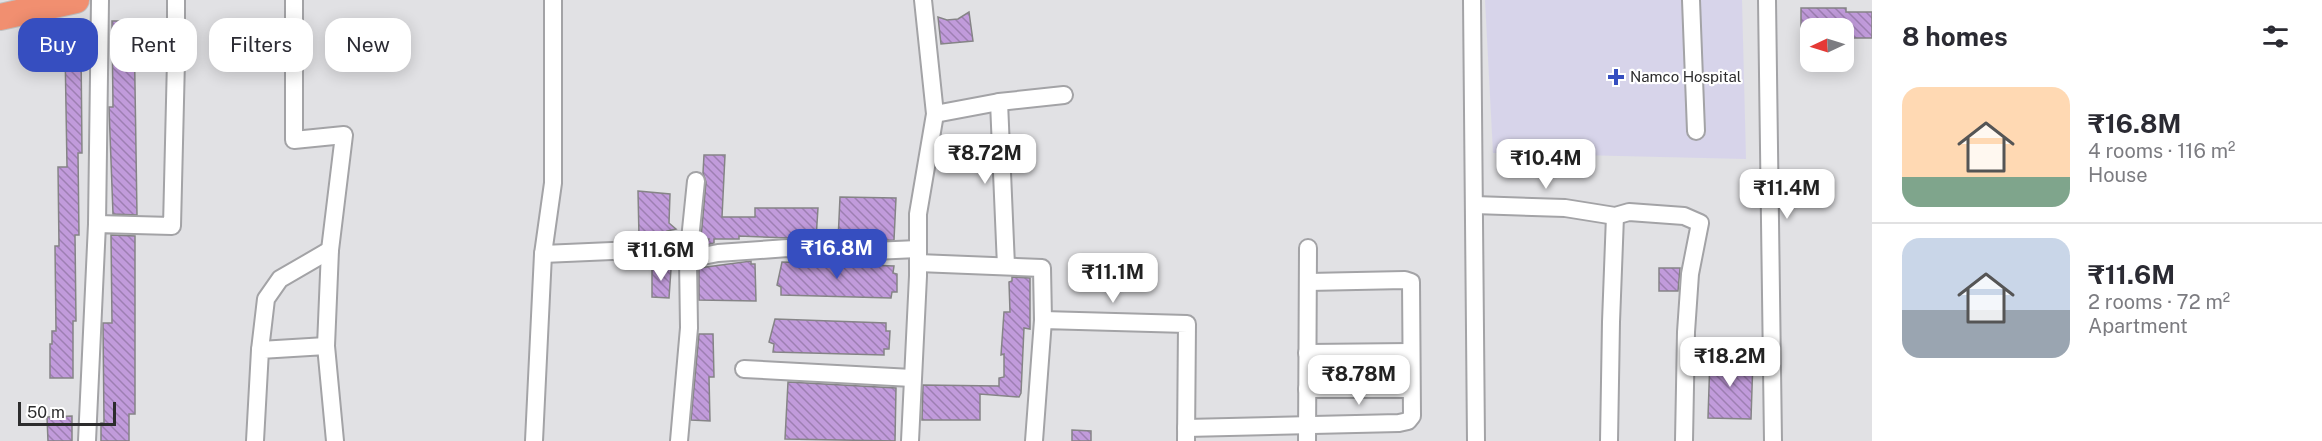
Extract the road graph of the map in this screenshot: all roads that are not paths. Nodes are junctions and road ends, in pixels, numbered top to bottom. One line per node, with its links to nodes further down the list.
1 (76, 0): 10 (highway)
2 (100, 0): 18 (street)
3 (176, 0): 18 (street)
4 (294, 0): 20 (street)
5 (553, 0): 21 (street)
6 (923, 0): 13 (street)
7 (1472, 0): 16 (street)
8 (1691, 0): 14 (street)
9 (1767, 0): 47 (street)
10 (0, 17)
11 (1064, 95): 12 (street)
12 (999, 102): 13 (street); 24 (street)
13 (935, 114): 22 (street)
14 (1696, 131)
15 (696, 181): 23 (street)
16 (1474, 205): 17 (street); 44 (street)
17 (1615, 216): 45 (street); 46 (street)
18 (98, 224): 37 (street)
19 (1308, 248): 25 (street)
20 (330, 250): 27 (street); 28 (street)
21 (543, 254): 23 (street); 40 (street)
22 (918, 256): 23 (street); 24 (street); 32 (street)
23 (688, 259): 41 (street)
24 (1006, 266): 26 (street)
25 (1308, 282): 29 (street); 30 (street)
26 (1043, 320): 36 (street); 43 (street)
27 (326, 346): 28 (street); 39 (street)
28 (260, 350): 38 (street)
29 (1411, 352): 30 (street); 34 (street)
30 (1307, 353): 33 (street)
31 (744, 369): 32 (street)
32 (912, 378): 42 (street)
33 (1307, 389): 34 (street); 35 (street)
34 (1411, 389): 35 (street)
35 (1307, 433): 36 (street)
36 (1186, 434)
37 (87, 441)
38 (255, 441)
39 (335, 441)
40 (534, 441)
41 (679, 441)
42 (910, 441)
43 (1034, 441)
44 (1476, 441)
45 (1609, 441)
46 (1684, 441)
47 (1773, 441)

